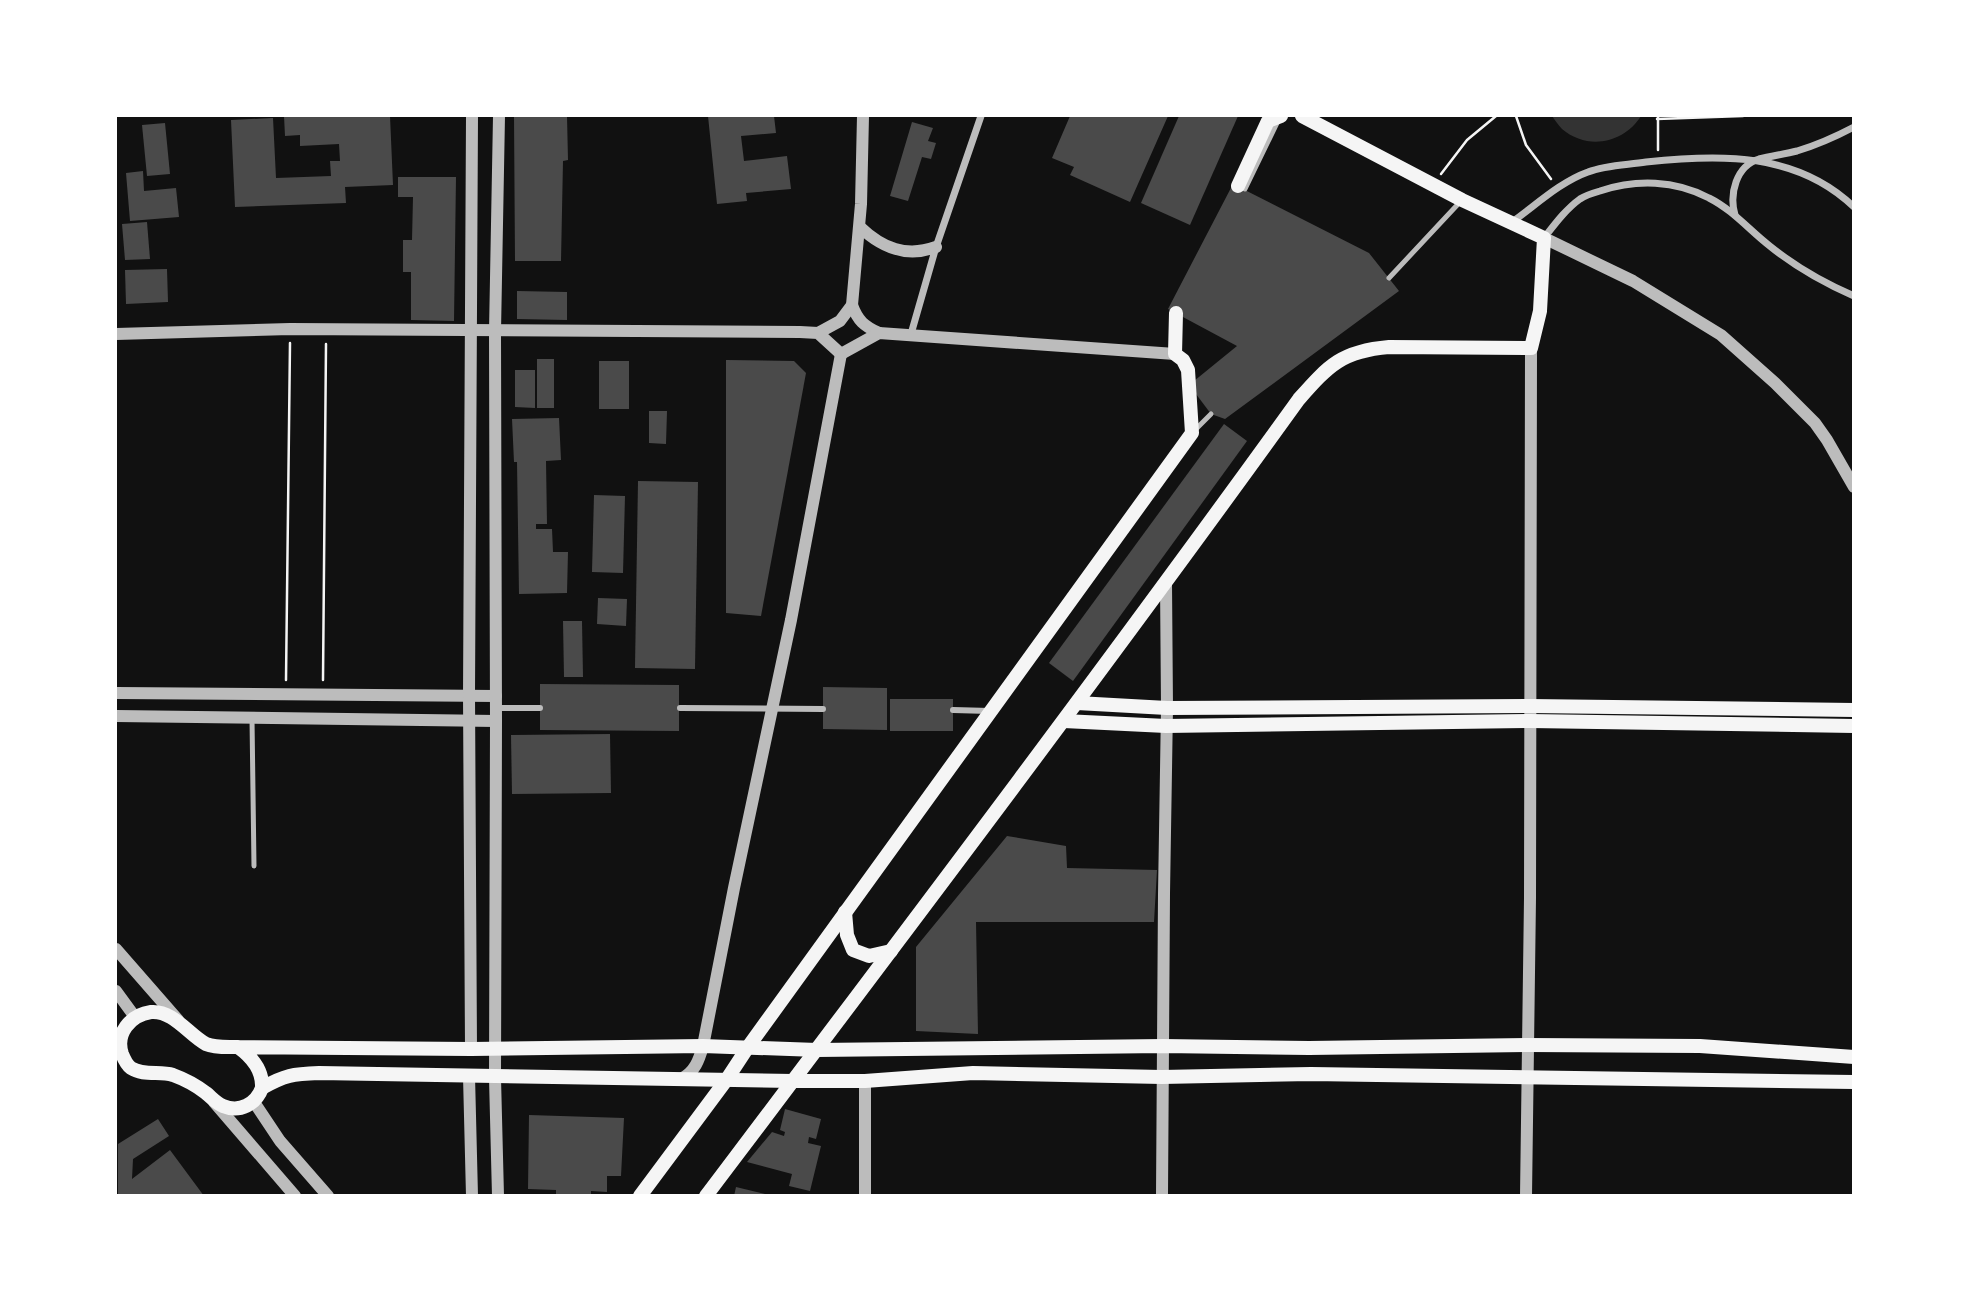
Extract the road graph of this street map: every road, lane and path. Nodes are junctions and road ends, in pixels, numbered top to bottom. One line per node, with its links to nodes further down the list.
1 (472, 116): 30 (street)
2 (499, 116): 31 (street)
3 (863, 116): 21 (street)
4 (981, 116): 23 (street)
5 (1302, 116): 14 (main road)
6 (1496, 116): 14 (path)
7 (1516, 116): 16 (path)
8 (1743, 116): 10 (path)
9 (1274, 117): 15 (main road)
10 (1657, 117): 13 (path)
11 (1853, 127): 12 (street)
12 (1757, 160): 13 (street); 18 (street); 19 (street)
13 (1659, 161): 16 (street)
14 (1433, 185): 17 (main road)
15 (1241, 188)
16 (1558, 189): 20 (street)
17 (1462, 200): 20 (main road); 24 (lane)
18 (1853, 207)
19 (1736, 216): 22 (street); 25 (street)
20 (1512, 222): 22 (main road)
21 (860, 227): 23 (street); 26 (street)
22 (1544, 238): 36 (main road); 41 (street)
23 (936, 247): 35 (street)
24 (1389, 278)
25 (1853, 296)
26 (852, 305): 32 (street); 33 (street)
27 (1176, 313): 38 (main road)
28 (290, 329): 29 (street); 34 (street); 44 (path)
29 (326, 330): 30 (street); 45 (path)
30 (471, 331): 31 (street); 46 (street)
31 (495, 332): 32 (street); 48 (street)
32 (818, 333): 37 (street)
33 (879, 333): 35 (street); 37 (street)
34 (116, 334)
35 (911, 334): 38 (street)
36 (1531, 348): 42 (main road); 57 (street)
37 (841, 354): 51 (street)
38 (1175, 354): 40 (main road)
39 (1211, 414): 40 (lane)
40 (1192, 433): 56 (main road)
41 (1853, 487)
42 (1166, 583): 47 (main road); 52 (street)
43 (116, 693): 44 (street)
44 (286, 694): 45 (street)
45 (323, 694): 46 (street)
46 (469, 695): 48 (street); 60 (street)
47 (1077, 703): 52 (main road); 61 (main road)
48 (496, 708): 49 (street); 60 (street); 77 (street)
49 (540, 708)
50 (680, 708): 51 (street)
51 (772, 708): 53 (street); 72 (street)
52 (1167, 708): 57 (main road); 62 (street)
53 (823, 709)
54 (953, 710): 56 (street)
55 (1853, 710): 57 (main road)
56 (992, 711): 65 (main road)
57 (1530, 713): 62 (main road); 63 (main road); 71 (street)
58 (116, 716): 59 (street)
59 (252, 719): 60 (street); 64 (lane)
60 (470, 720): 76 (street)
61 (1064, 721): 62 (main road); 67 (main road)
62 (1166, 726): 74 (street)
63 (1853, 726)
64 (254, 866)
65 (845, 912): 67 (main road); 73 (main road)
66 (116, 949): 70 (street)
67 (891, 951): 78 (main road)
68 (116, 991): 69 (street)
69 (125, 1026): 70 (main road); 81 (main road)
70 (185, 1028): 75 (main road)
71 (1528, 1045): 74 (main road); 79 (main road); 85 (street)
72 (703, 1046): 73 (main road); 77 (main road); 86 (street)
73 (748, 1046): 78 (main road); 87 (main road)
74 (1163, 1046): 78 (main road); 83 (street)
75 (238, 1047): 76 (main road); 91 (main road)
76 (471, 1049): 77 (main road)
77 (495, 1049): 84 (street)
78 (817, 1050): 88 (main road)
79 (1853, 1057)
80 (116, 1072): 81 (main road)
81 (146, 1072): 92 (main road)
82 (469, 1076): 84 (main road); 91 (main road); 96 (street)
83 (1162, 1077): 85 (main road); 89 (main road); 101 (street)
84 (495, 1078): 86 (main road); 97 (street)
85 (1527, 1078): 90 (main road); 102 (street)
86 (681, 1079): 87 (main road)
87 (727, 1079): 88 (main road); 98 (main road)
88 (793, 1081): 89 (main road); 99 (main road)
89 (865, 1081): 100 (street)
90 (1853, 1082)
91 (262, 1088): 93 (main road)
92 (204, 1091): 93 (main road); 94 (street)
93 (254, 1102): 95 (street)
94 (295, 1195)
95 (328, 1195)
96 (472, 1195)
97 (498, 1195)
98 (640, 1195)
99 (706, 1195)
100 (865, 1195)
101 (1162, 1195)
102 (1526, 1195)

